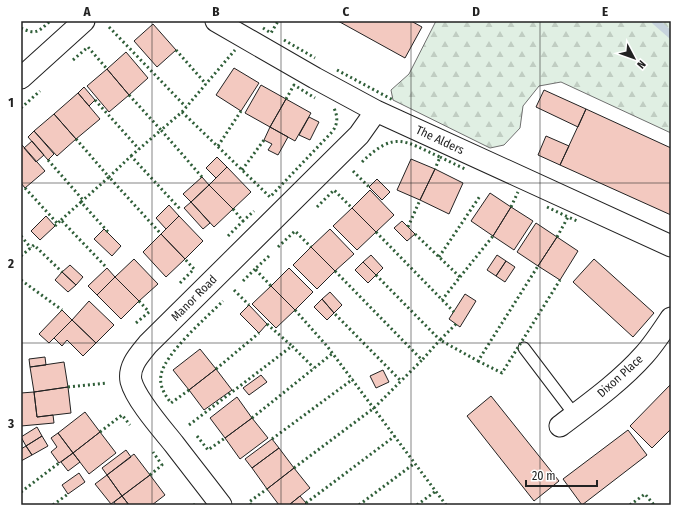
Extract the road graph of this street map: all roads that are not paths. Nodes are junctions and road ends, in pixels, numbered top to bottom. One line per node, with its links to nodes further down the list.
1 (84, 21): 3 (street)
2 (216, 21): 4 (street, The Alders)
3 (25, 67)
4 (376, 111): 5 (street, The Alders); 9 (street, Manor Road)
5 (671, 246)
6 (671, 318): 8 (street, Dixon Place)
7 (524, 348): 8 (lane)
8 (567, 420)
9 (221, 505)

